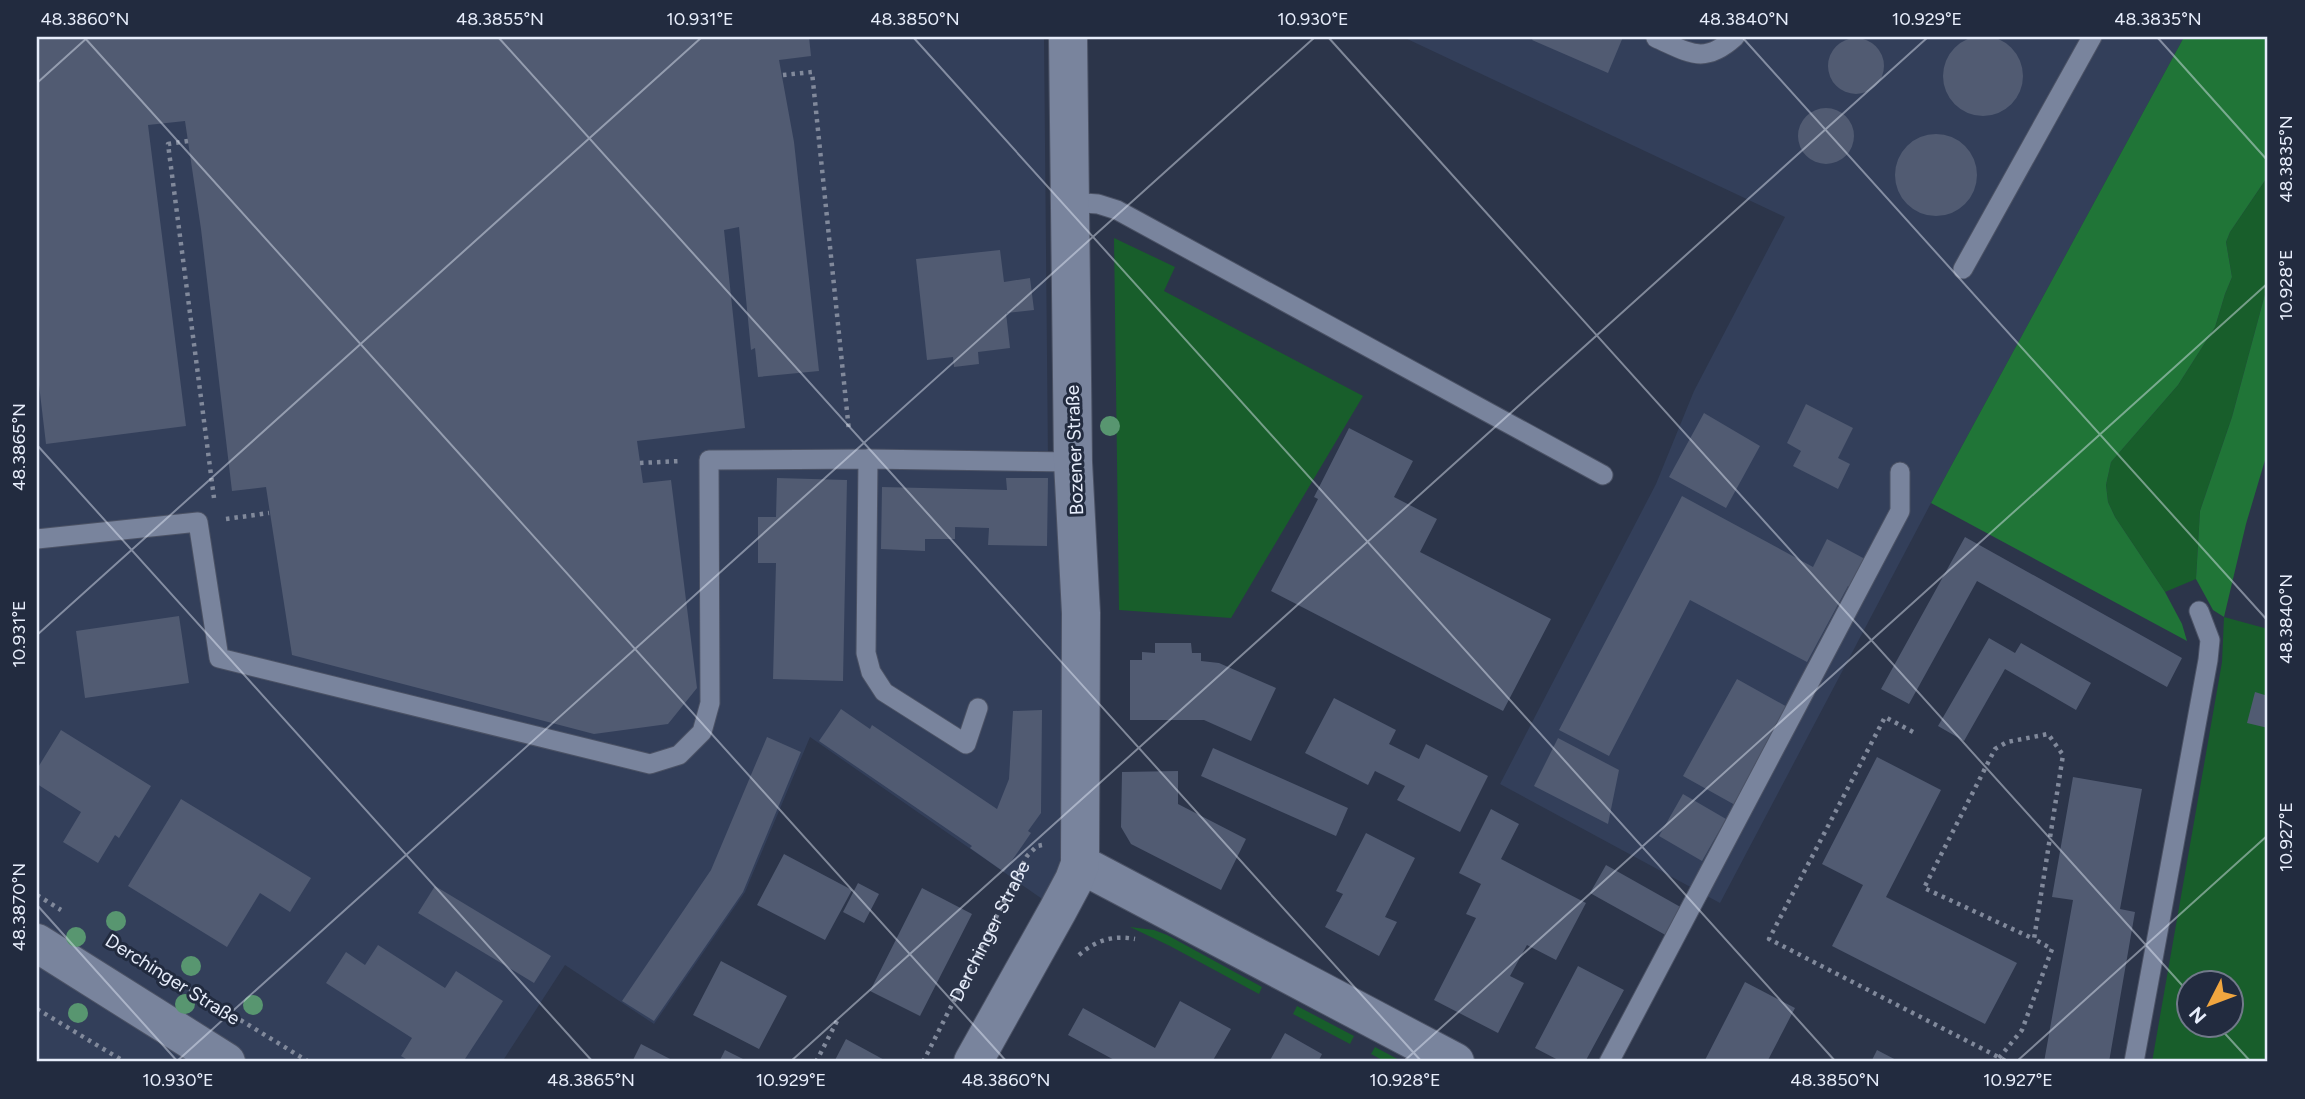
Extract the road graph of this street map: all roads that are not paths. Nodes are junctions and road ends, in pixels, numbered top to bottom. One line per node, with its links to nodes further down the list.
1 (1068, 37): 5 (street, Bozener Straße)
2 (1735, 37): 4 (lane)
3 (2092, 37): 6 (lane)
4 (1656, 38)
5 (1070, 202): 8 (street, Bozener Straße); 10 (lane)
6 (1963, 269)
7 (860, 459): 8 (lane); 11 (lane); 13 (lane)
8 (1073, 462): 14 (street, Bozener Straße)
9 (1900, 472): 19 (lane)
10 (1603, 475)
11 (37, 539)
12 (2199, 611): 20 (lane)
13 (978, 708)
14 (1080, 864): 17 (street); 18 (street)
15 (37, 943): 16 (street)
16 (226, 1062)
17 (973, 1062)
18 (1455, 1062)
19 (1609, 1062)
20 (2134, 1062)

